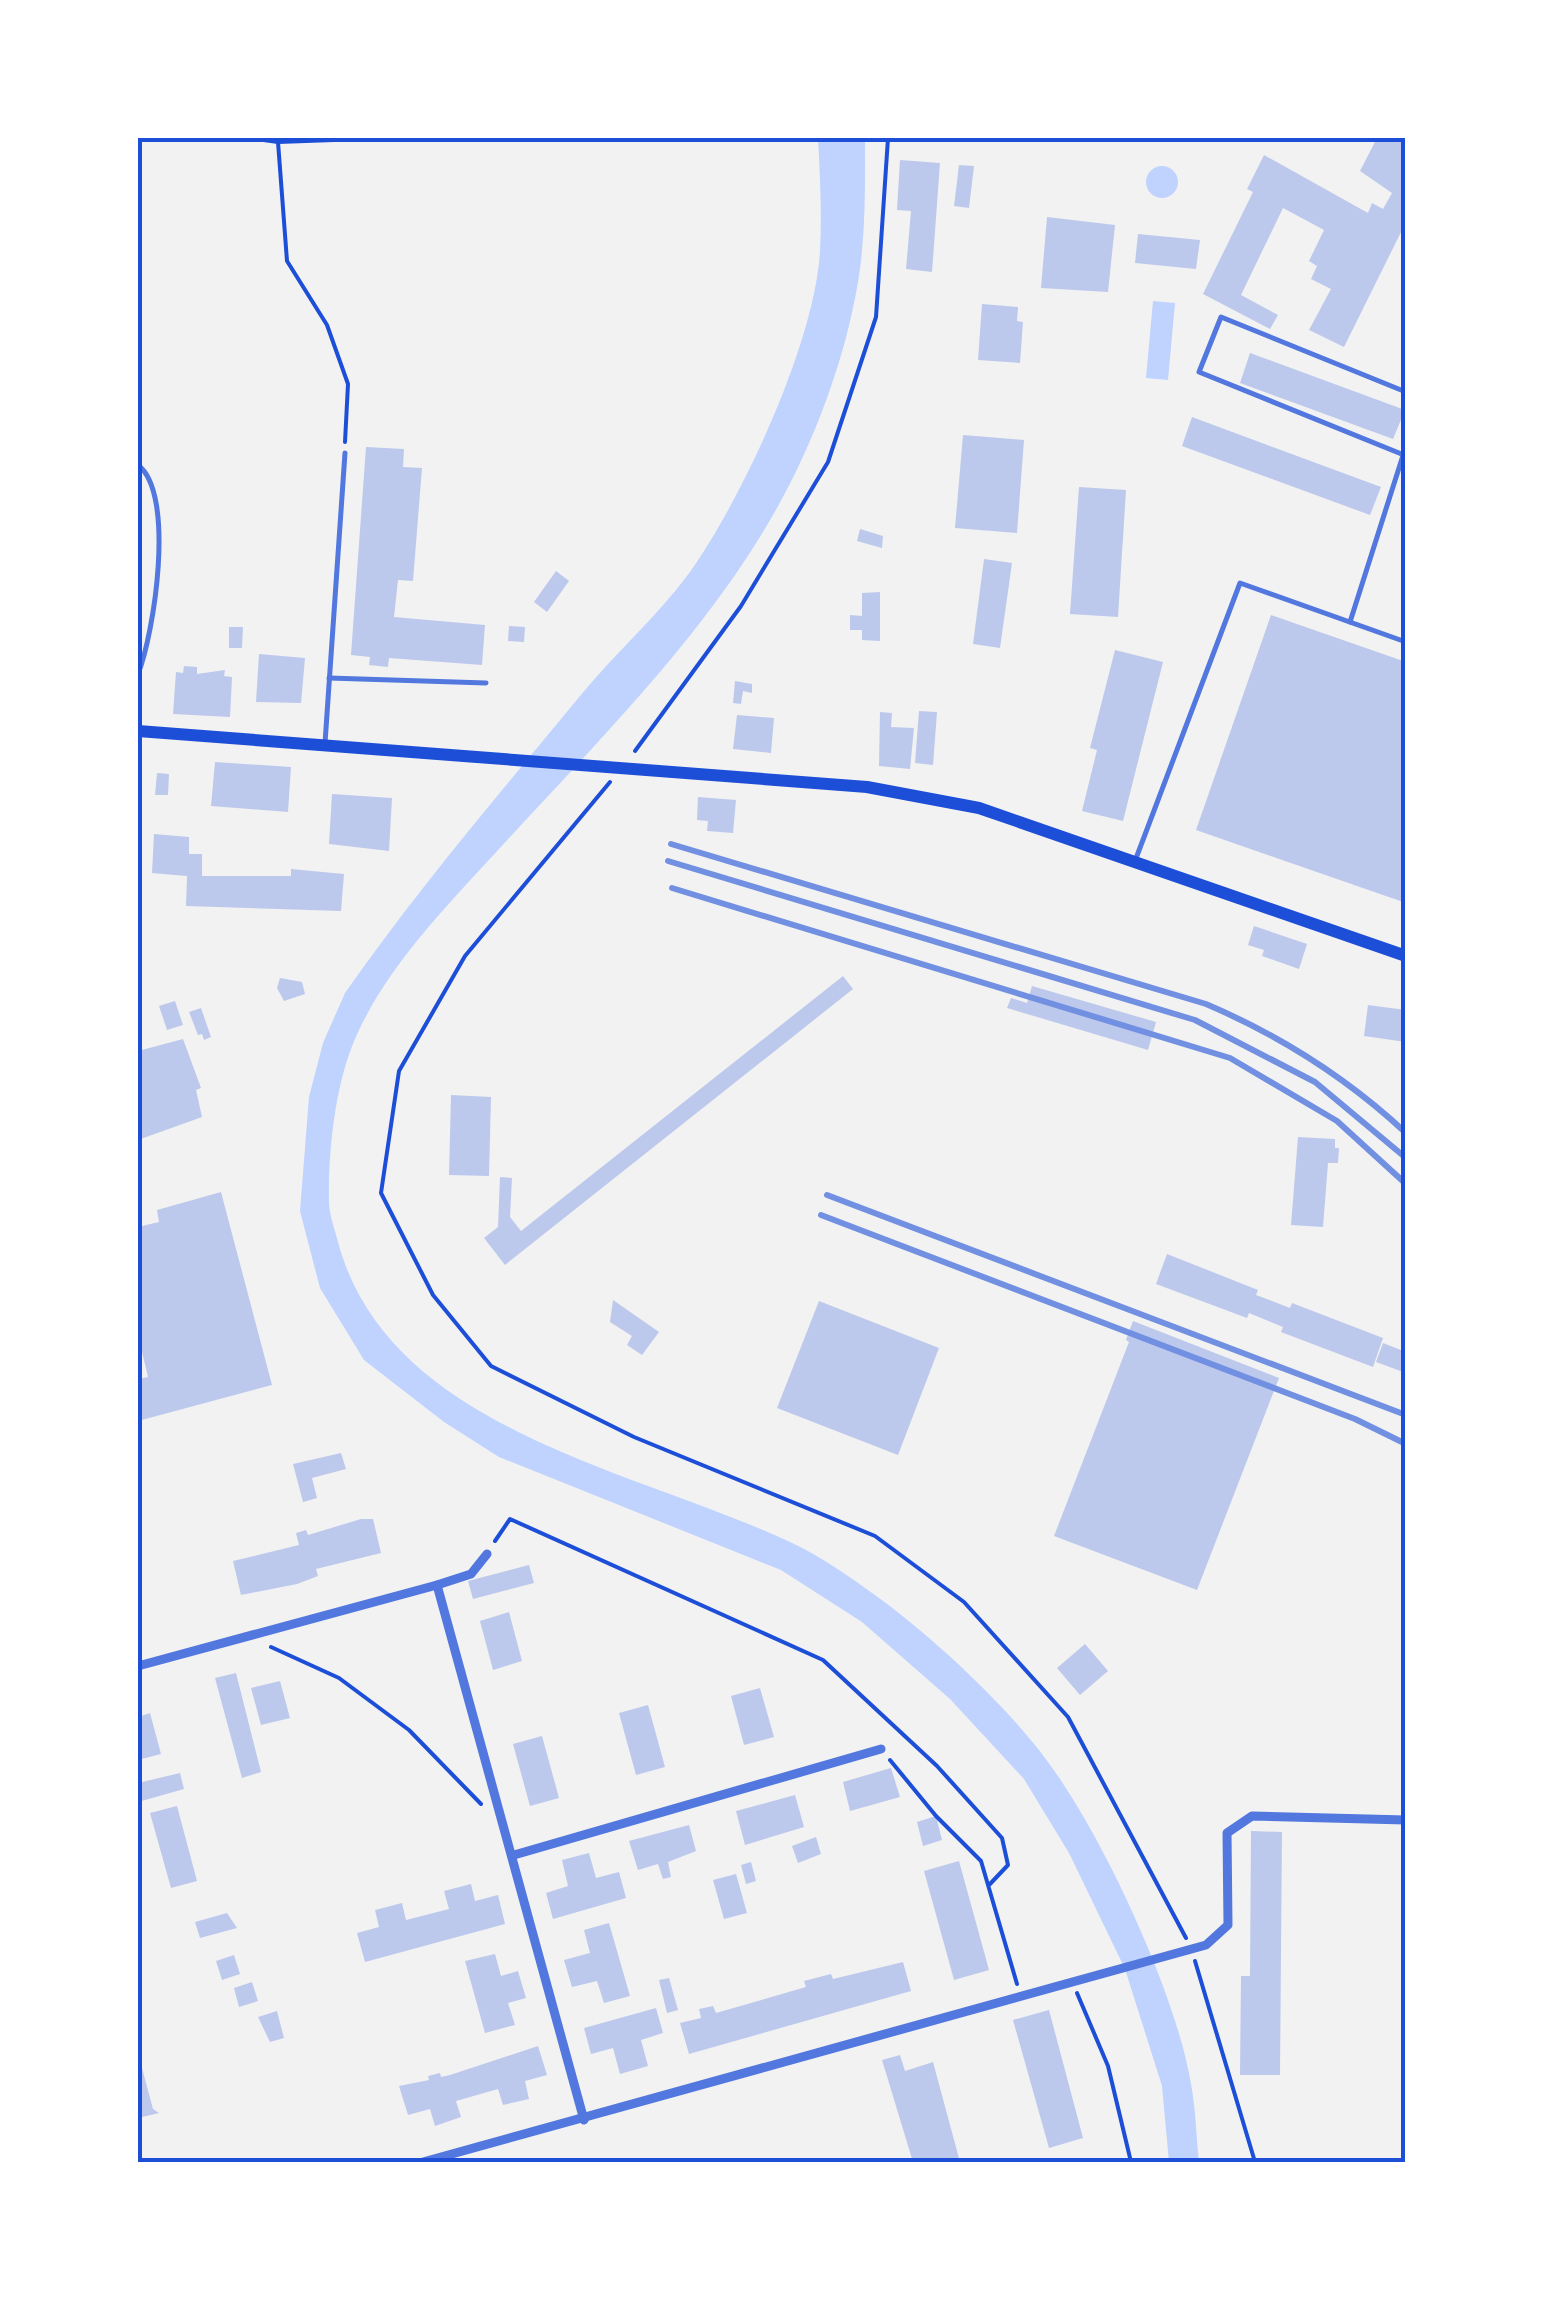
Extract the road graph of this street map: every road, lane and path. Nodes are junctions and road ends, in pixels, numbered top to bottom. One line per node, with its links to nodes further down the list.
1 (248, 138): 5 (path)
2 (390, 138): 4 (path)
3 (888, 138): 18 (path)
4 (290, 139): 5 (path)
5 (278, 142): 8 (path)
6 (1406, 392): 9 (lane)
7 (1406, 446): 9 (lane)
8 (344, 453): 14 (lane)
9 (1404, 454): 11 (lane)
10 (138, 465): 13 (lane)
11 (1350, 622): 12 (lane); 19 (lane)
12 (1406, 642)
13 (138, 674)
14 (330, 678): 15 (lane); 17 (lane)
15 (486, 682)
16 (138, 731): 17 (main road)
17 (325, 746): 18 (main road)
18 (625, 766): 19 (main road); 30 (path)
19 (1135, 862): 20 (main road)
20 (1406, 956)
21 (487, 1554): 22 (street); 29 (path)
22 (438, 1585): 23 (street); 28 (street)
23 (248, 1636): 24 (street); 26 (path)
24 (138, 1666)
25 (881, 1749): 28 (street); 29 (path)
26 (484, 1807)
27 (1406, 1820): 32 (street)
28 (514, 1856): 34 (street)
29 (990, 1884): 33 (path)
30 (1186, 1941)
31 (1194, 1958): 37 (path)
32 (1074, 1984): 33 (street); 36 (path)
33 (1021, 1998): 34 (street)
34 (584, 2120): 35 (street)
35 (423, 2162)
36 (1131, 2162)
37 (1254, 2162)

